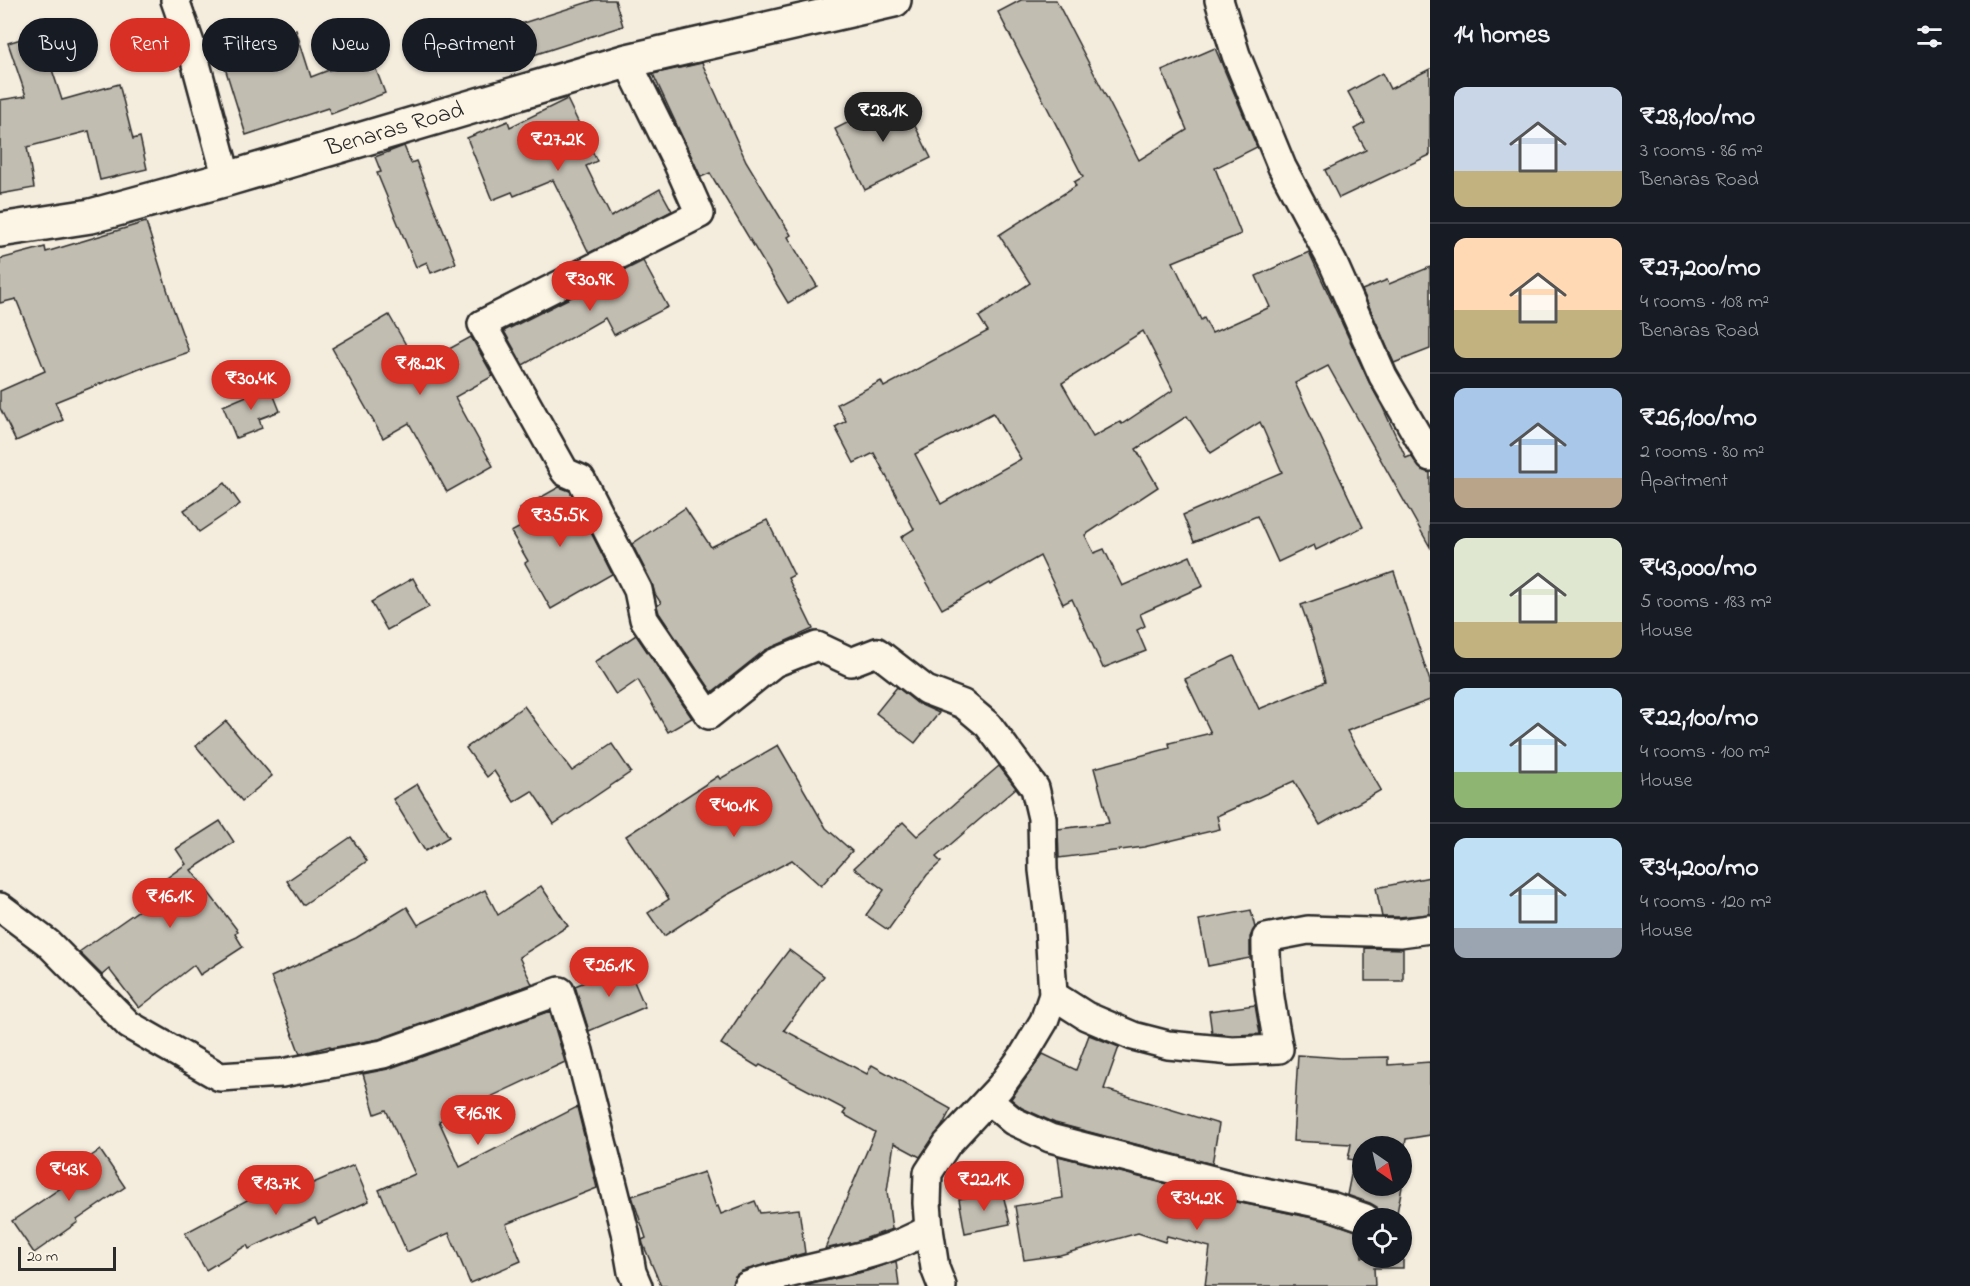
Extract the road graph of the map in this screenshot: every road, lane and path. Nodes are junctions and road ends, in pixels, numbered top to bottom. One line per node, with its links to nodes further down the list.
1 (175, 0): 5 (street)
2 (1219, 0): 7 (street)
3 (884, 1): 4 (main road, Benaras Road)
4 (627, 61): 5 (main road, Benaras Road); 10 (street)
5 (227, 179): 6 (main road, Benaras Road)
6 (0, 230)
7 (1430, 457)
8 (0, 907): 14 (street)
9 (1430, 929): 10 (street)
10 (1053, 995): 11 (street)
11 (988, 1100): 12 (street); 13 (street)
12 (1352, 1213)
13 (929, 1229): 15 (street); 16 (street)
14 (638, 1286)
15 (747, 1286)
16 (942, 1286)

